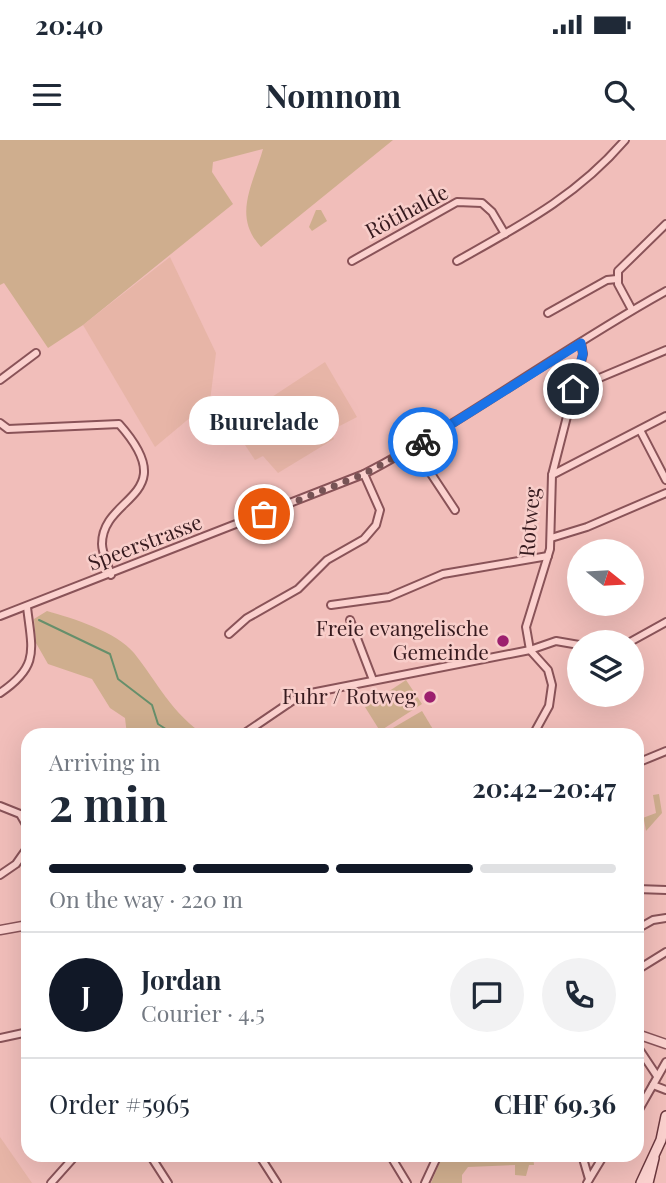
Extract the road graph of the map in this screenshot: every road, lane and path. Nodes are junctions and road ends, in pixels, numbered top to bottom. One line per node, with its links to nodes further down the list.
1 (625, 140): 3 (street)
2 (666, 224): 6 (street)
3 (505, 234): 4 (street, Rötihalde); 5 (street)
4 (352, 261)
5 (457, 261)
6 (617, 279): 8 (street); 9 (street)
7 (666, 292): 8 (street, Speerstrasse)
8 (632, 310): 10 (street, Speerstrasse)
9 (548, 313)
10 (581, 343): 14 (street, Rotweg); 18 (street, Speerstrasse)
11 (666, 350): 14 (street)
12 (36, 353): 13 (street)
13 (0, 380)
14 (573, 389): 20 (street, Rotweg)
15 (666, 416): 17 (street)
16 (0, 423): 26 (street)
17 (639, 430): 20 (street); 21 (street)
18 (414, 448): 19 (street, Speerstrasse); 23 (street)
19 (364, 474): 26 (street, Speerstrasse); 32 (street)
20 (552, 475): 24 (street, Rotweg)
21 (666, 480)
22 (666, 493): 24 (street)
23 (455, 509)
24 (551, 538): 25 (street, Rotweg)
25 (548, 556): 27 (street); 35 (street, Rotweg)
26 (111, 575): 28 (street, Speerstrasse)
27 (331, 605)
28 (27, 607): 29 (street, Speerstrasse); 37 (street)
29 (0, 617)
30 (351, 620): 36 (street)
31 (666, 622): 33 (street)
32 (229, 634)
33 (644, 634)
34 (567, 643): 35 (street)
35 (530, 650): 36 (street); 39 (street)
36 (373, 680): 38 (street)
37 (0, 693)
38 (252, 728)
39 (537, 728)
40 (666, 751): 41 (street)
41 (644, 760)
42 (0, 806): 43 (street)
43 (21, 814)
44 (21, 857): 45 (street)
45 (0, 875)
46 (644, 889): 47 (street)
47 (666, 890)
48 (666, 918): 49 (street)
49 (644, 925)
50 (21, 926): 51 (street)
51 (0, 930)
52 (666, 952): 53 (street)
53 (644, 966)
54 (21, 1034): 56 (street)
55 (644, 1037): 57 (street)
56 (0, 1038)
57 (666, 1044)
58 (644, 1058): 60 (street)
59 (666, 1062): 60 (street)
60 (657, 1076): 61 (street)
61 (653, 1085): 62 (street); 63 (street)
62 (666, 1090)
63 (644, 1099)
64 (666, 1116): 65 (main road)
65 (663, 1141): 66 (main road)
66 (654, 1156): 80 (main road); 81 (main road)
67 (70, 1162): 75 (street)
68 (155, 1162): 76 (street)
69 (264, 1162): 77 (street)
70 (394, 1162): 78 (street)
71 (435, 1162): 79 (street)
72 (584, 1162): 74 (street)
73 (600, 1162): 74 (street)
74 (588, 1181)
75 (51, 1183)
76 (168, 1183)
77 (277, 1183)
78 (407, 1183)
79 (425, 1183)
80 (641, 1183)
81 (648, 1183)

